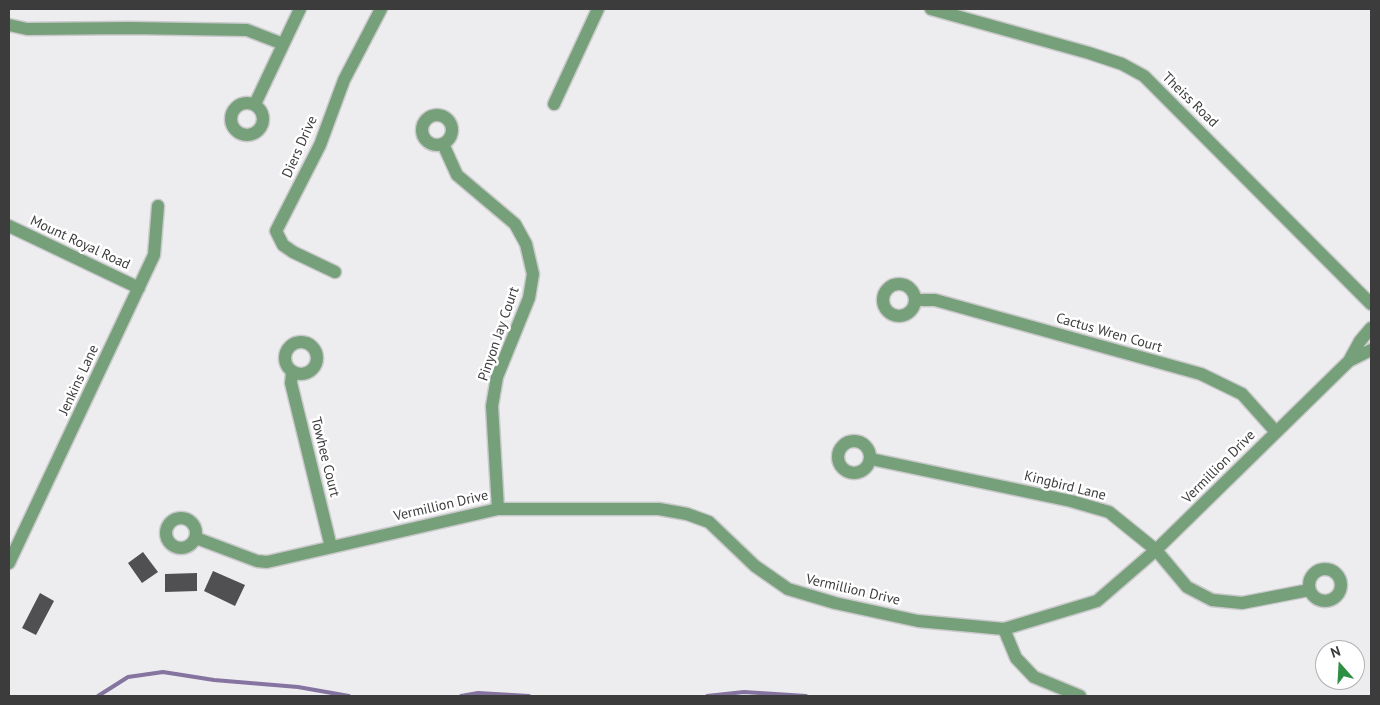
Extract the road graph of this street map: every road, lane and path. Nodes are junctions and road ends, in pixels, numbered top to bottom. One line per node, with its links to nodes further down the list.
1 (300, 9): 6 (street)
2 (381, 9): 12 (street, Diers Drive)
3 (598, 9): 8 (street)
4 (931, 9): 15 (street, Theiss Road)
5 (9, 25): 6 (street)
6 (283, 44): 7 (street)
7 (255, 104)
8 (554, 104)
9 (443, 144): 22 (street, Pinyon Jay Court)
10 (158, 206): 13 (street, Jenkins Lane)
11 (9, 226): 13 (street, Mount Royal Road)
12 (335, 272)
13 (139, 288): 26 (street, Jenkins Lane)
14 (916, 300): 20 (street, Cactus Wren Court)
15 (1371, 304)
16 (1371, 328): 18 (street, Vermillion Drive)
17 (1371, 350): 18 (street, Vermillion Drive)
18 (1349, 361): 20 (street, Vermillion Drive)
19 (292, 373): 24 (street, Towhee Court)
20 (1276, 432): 25 (street, Vermillion Drive)
21 (871, 459): 25 (street, Kingbird Lane)
22 (498, 508): 24 (street, Vermillion Drive); 28 (street, Vermillion Drive)
23 (196, 538): 24 (street, Vermillion Drive)
24 (331, 547)
25 (1156, 550): 27 (street, Kingbird Lane); 28 (street, Vermillion Drive)
26 (9, 563)
27 (1309, 590)
28 (1004, 629): 29 (street)
29 (1080, 696)

